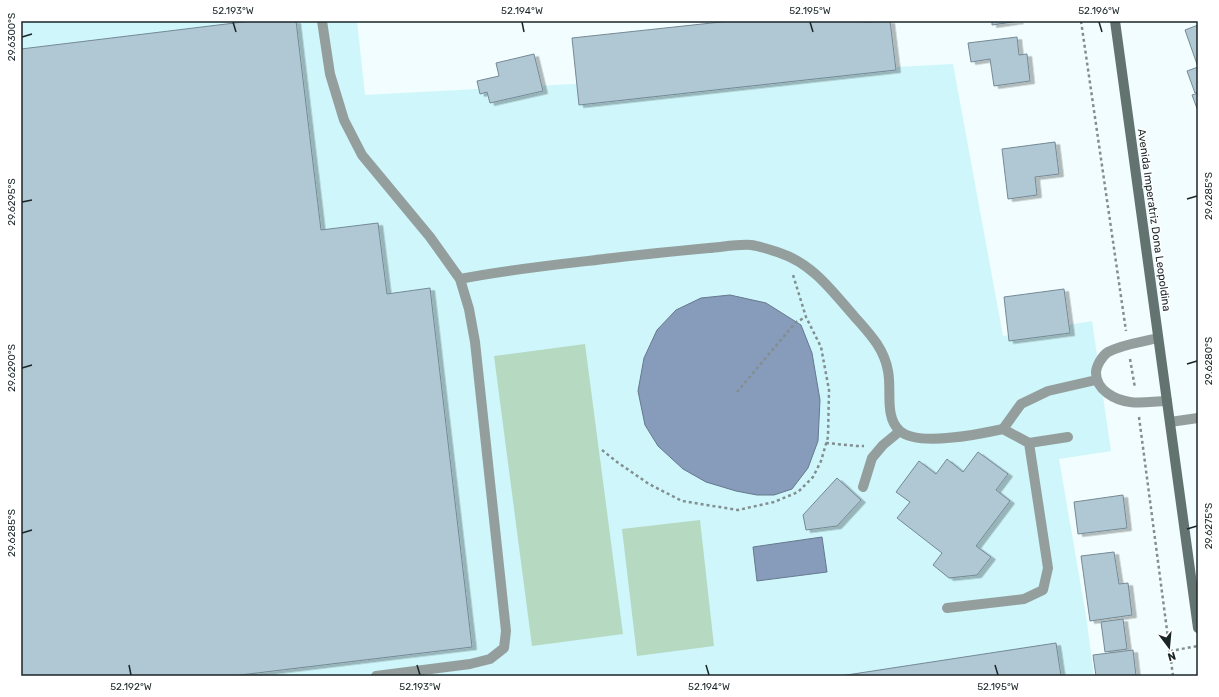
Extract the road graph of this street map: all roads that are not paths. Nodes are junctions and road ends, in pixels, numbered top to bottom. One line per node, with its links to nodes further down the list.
1 (322, 21): 3 (street)
2 (1115, 21): 4 (main road, Avenida Imperatriz Dona Leopoldina)
3 (460, 278): 10 (street); 16 (street)
4 (1158, 338): 5 (street); 6 (main road, Avenida Imperatriz Dona Leopoldina)
5 (1096, 380): 6 (street); 9 (street)
6 (1167, 401): 8 (main road, Avenida Imperatriz Dona Leopoldina)
7 (1198, 418): 8 (street)
8 (1170, 422): 15 (main road, Avenida Imperatriz Dona Leopoldina)
9 (1003, 429): 10 (street); 12 (street)
10 (900, 431): 13 (street)
11 (1068, 437): 12 (street)
12 (1029, 443): 14 (street)
13 (863, 487)
14 (947, 608)
15 (1198, 628)
16 (376, 676)

